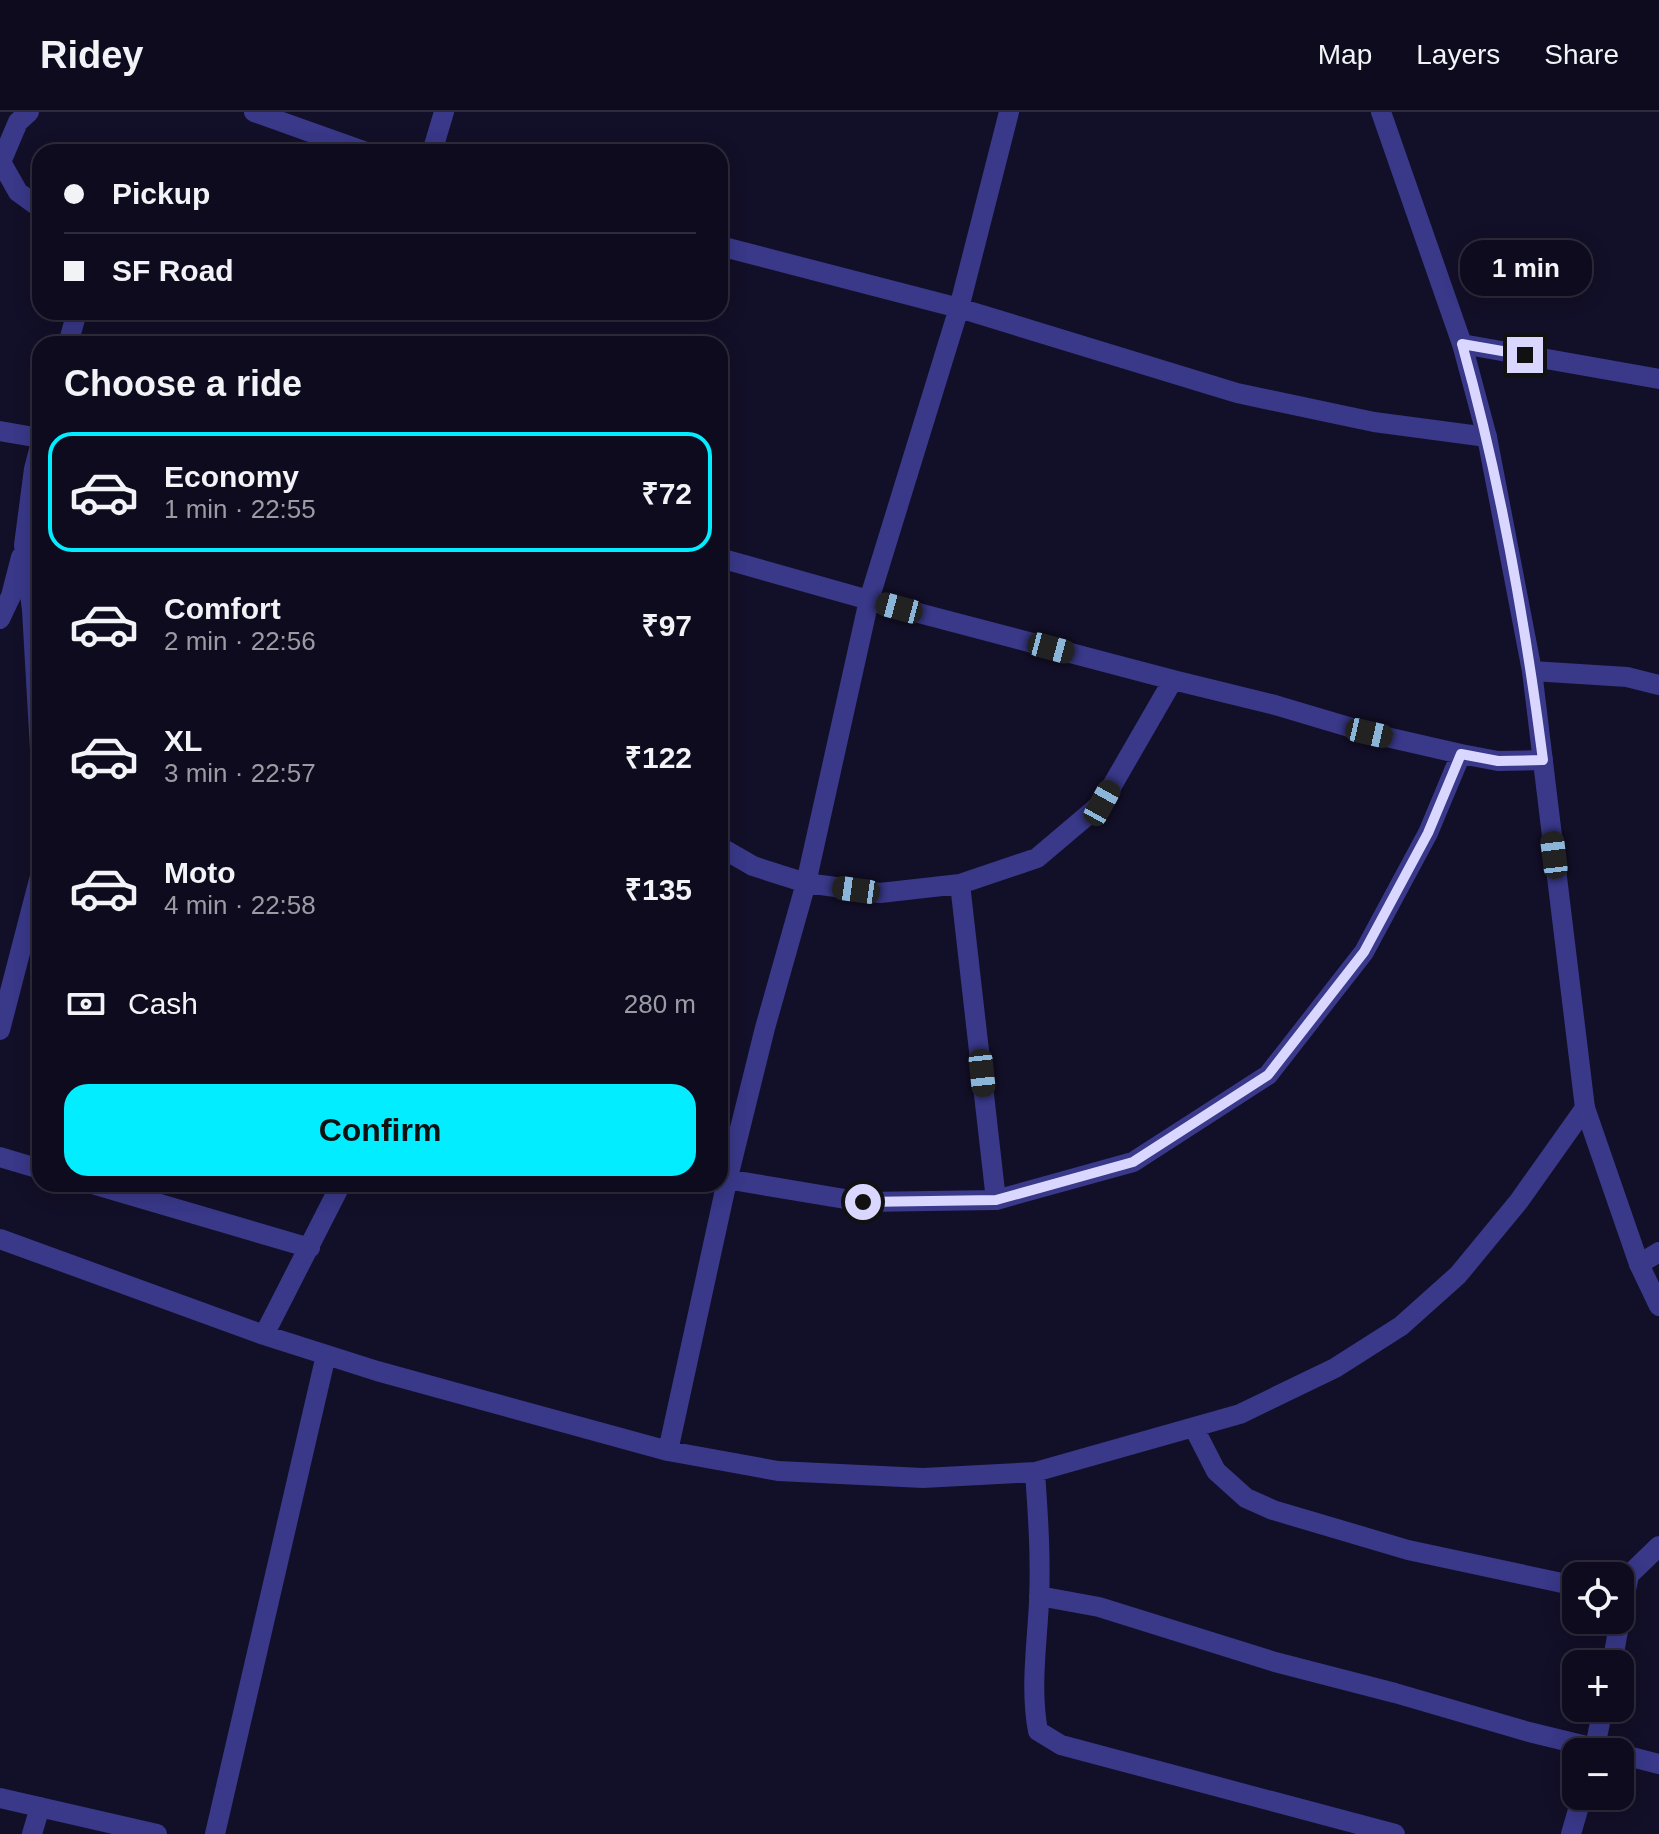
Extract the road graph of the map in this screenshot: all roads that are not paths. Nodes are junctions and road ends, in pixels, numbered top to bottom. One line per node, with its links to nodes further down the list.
1 (29, 112): 8 (street)
2 (254, 112): 6 (street)
3 (444, 112): 7 (street)
4 (1009, 112): 11 (street)
5 (1381, 112): 12 (street)
6 (344, 144)
7 (434, 144)
8 (0, 163): 9 (street)
9 (32, 202)
10 (728, 248): 11 (street)
11 (959, 308): 16 (street); 20 (street)
12 (1462, 344): 13 (street); 16 (street)
13 (1659, 379)
14 (0, 431): 15 (street)
15 (32, 437)
16 (1487, 437): 23 (street)
17 (32, 484): 18 (street)
18 (24, 545): 21 (street); 22 (street)
19 (728, 560): 20 (street)
20 (869, 600): 24 (street); 29 (street)
21 (32, 610)
22 (0, 619)
23 (1532, 671): 25 (street); 27 (street)
24 (1173, 680): 26 (street); 30 (street)
25 (1659, 685)
26 (1461, 754): 27 (street); 41 (street)
27 (1543, 760): 33 (street)
28 (728, 852): 29 (street)
29 (806, 883): 30 (street); 35 (street)
30 (960, 884): 41 (street)
31 (32, 937): 32 (street)
32 (0, 1030)
33 (1585, 1108): 45 (street); 49 (street)
34 (0, 1157): 36 (street)
35 (728, 1164)
36 (32, 1167)
37 (728, 1180): 41 (street)
38 (119, 1192): 43 (street)
39 (337, 1192): 43 (street)
40 (721, 1192): 50 (street)
41 (996, 1200)
42 (0, 1239): 47 (street)
43 (310, 1248): 47 (street)
44 (1659, 1252): 45 (street)
45 (1639, 1264): 46 (street)
46 (1659, 1306)
47 (264, 1335): 48 (street)
48 (326, 1355): 50 (street); 64 (street)
49 (1194, 1428): 51 (street); 54 (street)
50 (668, 1451): 51 (street)
51 (1035, 1472): 55 (street)
52 (1659, 1546): 53 (street)
53 (1634, 1567)
54 (1562, 1584)
55 (1039, 1596): 56 (street); 65 (street)
56 (1562, 1741)
57 (1634, 1758): 58 (street)
58 (1659, 1764)
59 (0, 1798): 60 (street)
60 (40, 1807): 62 (street); 63 (street)
61 (1578, 1810): 66 (street)
62 (32, 1834)
63 (157, 1834)
64 (215, 1834)
65 (1395, 1834)
66 (1571, 1834)

